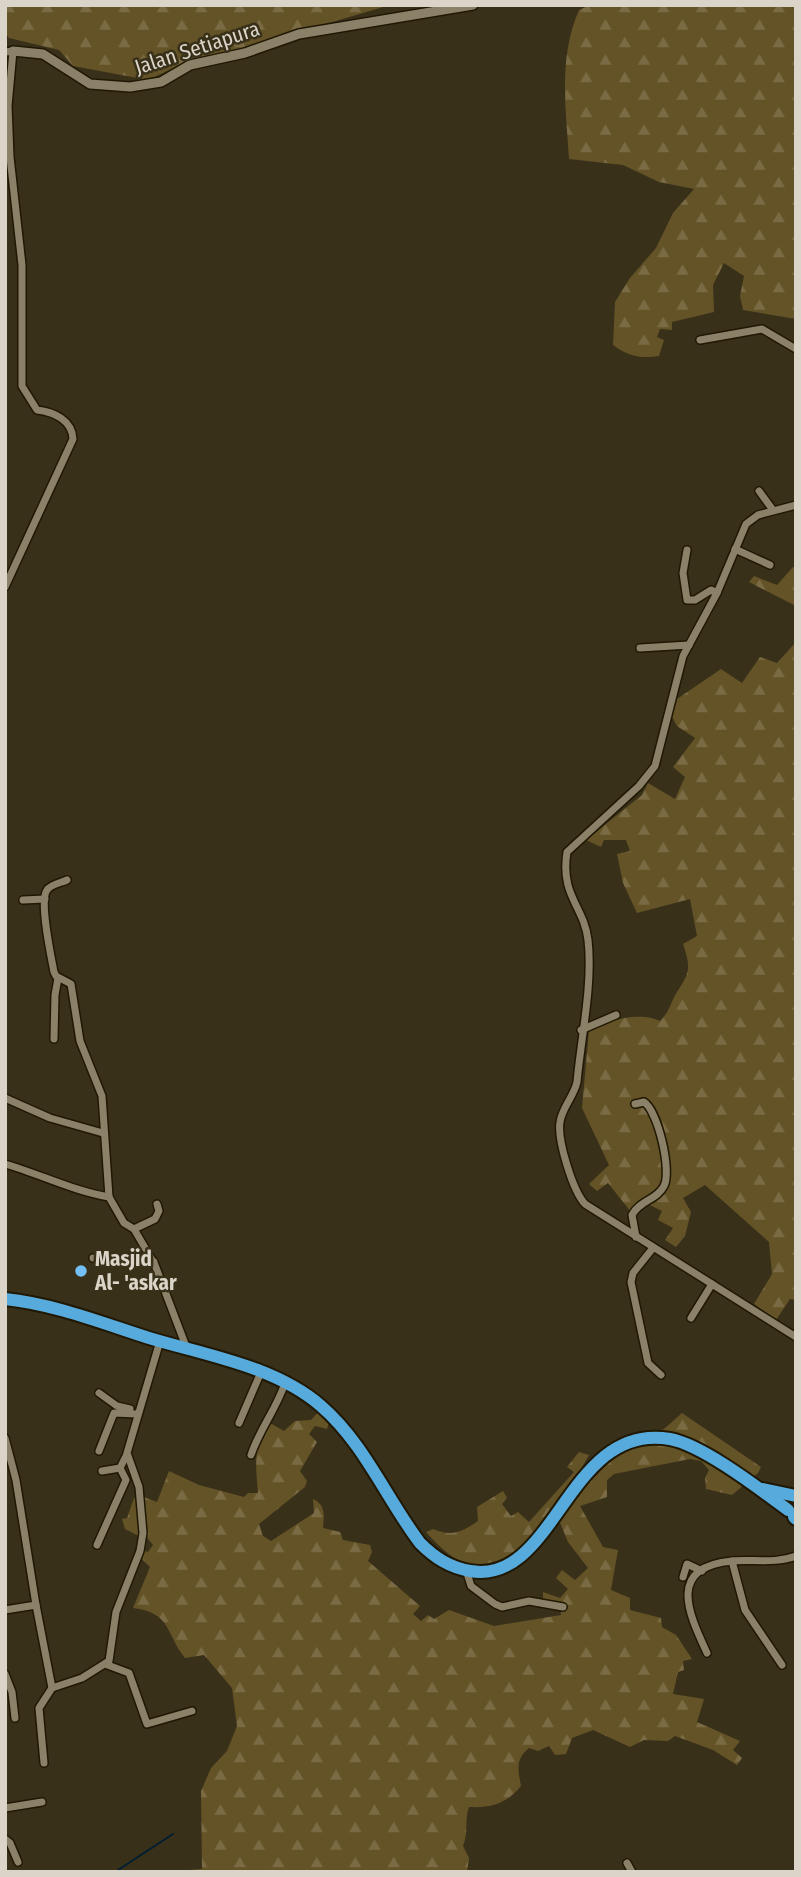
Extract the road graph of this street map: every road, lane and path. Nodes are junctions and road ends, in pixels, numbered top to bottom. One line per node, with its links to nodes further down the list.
1 (473, 5): 2 (street, Jalan Setiapura)
2 (9, 52): 11 (street, Jalan Setiapura)
3 (700, 340): 4 (street)
4 (796, 349)
5 (759, 491): 7 (street)
6 (796, 505): 7 (street)
7 (773, 510): 8 (street)
8 (735, 549): 10 (street); 12 (street)
9 (687, 550): 12 (street)
10 (770, 565)
11 (5, 587)
12 (717, 593): 13 (street)
13 (689, 645): 14 (street); 20 (street)
14 (640, 648)
15 (67, 880): 17 (street)
16 (23, 900): 17 (street)
17 (45, 900): 18 (street)
18 (58, 978): 21 (street); 24 (street)
19 (615, 1015): 20 (street)
20 (581, 1030): 29 (street)
21 (54, 1039)
22 (5, 1098): 24 (street)
23 (635, 1104): 29 (street)
24 (103, 1133): 26 (street)
25 (5, 1164): 26 (street)
26 (109, 1197): 28 (street)
27 (157, 1205): 28 (street)
28 (134, 1229): 32 (street)
29 (636, 1237): 30 (street)
30 (653, 1248): 33 (street); 40 (street)
31 (93, 1258): 32 (street)
32 (154, 1262): 38 (street)
33 (712, 1284): 35 (street); 36 (street)
34 (5, 1299): 37 (highway)
35 (691, 1318)
36 (796, 1337)
37 (160, 1341): 38 (highway); 43 (street)
38 (187, 1349): 39 (highway)
39 (261, 1372): 41 (highway); 44 (street)
40 (661, 1375)
41 (285, 1383): 47 (street); 57 (highway)
42 (99, 1393): 43 (street)
43 (137, 1413): 46 (street); 48 (street)
44 (239, 1423)
45 (5, 1438): 60 (street)
46 (99, 1451)
47 (251, 1455)
48 (126, 1456): 49 (street); 64 (street)
49 (120, 1468): 50 (street); 54 (street)
50 (102, 1471)
51 (756, 1487): 52 (highway); 53 (highway); 57 (highway)
52 (796, 1497): 53 (highway)
53 (793, 1516)
54 (97, 1545)
55 (796, 1556): 56 (street)
56 (732, 1561): 58 (street); 65 (street)
57 (466, 1570): 61 (street)
58 (702, 1571): 59 (street); 63 (street)
59 (683, 1577)
60 (36, 1605): 62 (street); 67 (street)
61 (563, 1607)
62 (5, 1610)
63 (708, 1653)
64 (105, 1664): 67 (street); 68 (street)
65 (782, 1665)
66 (5, 1674): 69 (street)
67 (52, 1688): 70 (street)
68 (192, 1711)
69 (15, 1718)
70 (44, 1763)
71 (42, 1802): 72 (street)
72 (5, 1808)
73 (5, 1839): 74 (street)
74 (18, 1862)
75 (627, 1863): 76 (street)
76 (632, 1872)

